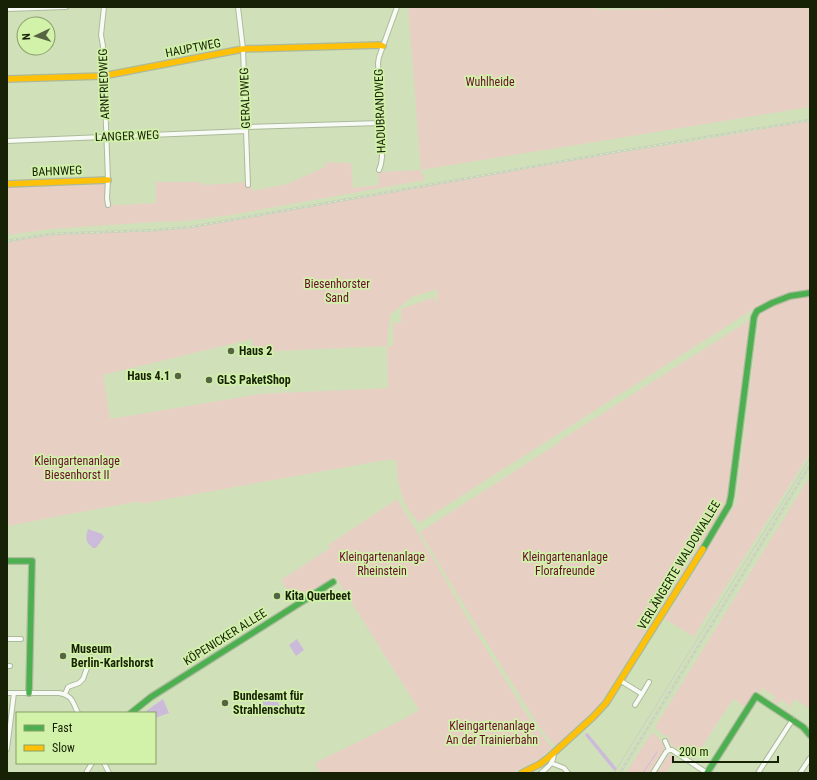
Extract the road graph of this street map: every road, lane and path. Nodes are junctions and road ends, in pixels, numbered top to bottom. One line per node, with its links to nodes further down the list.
1 (66, 7): 4 (street)
2 (104, 7): 8 (street, ARNFRIEDWEG)
3 (397, 7): 6 (street, HADUBRANDWEG)
4 (7, 9)
5 (239, 9): 7 (street, GERALDWEG)
6 (383, 46): 7 (street, HAUPTWEG); 10 (street, HADUBRANDWEG)
7 (243, 49): 8 (street, HAUPTWEG); 11 (street, GERALDWEG)
8 (103, 76): 9 (street, HAUPTWEG); 12 (street, ARNFRIEDWEG)
9 (7, 78)
10 (380, 123): 11 (street, LANGER WEG); 14 (street, HADUBRANDWEG)
11 (246, 129): 12 (street, LANGER WEG); 17 (street, GERALDWEG)
12 (106, 137): 13 (street, LANGER WEG); 15 (street, ARNFRIEDWEG)
13 (7, 141)
14 (379, 170)
15 (108, 180): 16 (street, BAHNWEG); 18 (street, ARNFRIEDWEG)
16 (7, 184)
17 (248, 185)
18 (108, 205)
19 (810, 293): 25 (street, VERLÄNGERTE WALDOWALLEE)
20 (7, 561): 29 (street)
21 (333, 582): 34 (street, KÖPENICKER ALLEE)
22 (7, 639): 23 (street)
23 (21, 639)
24 (91, 658): 30 (street)
25 (621, 681): 31 (street); 40 (street, VERLÄNGERTE WALDOWALLEE)
26 (649, 682): 31 (street)
27 (7, 693): 28 (street)
28 (14, 693): 29 (street); 38 (street)
29 (29, 693): 30 (street)
30 (65, 694): 33 (street)
31 (642, 694): 32 (street)
32 (635, 706)
33 (77, 712)
34 (132, 712)
35 (792, 719): 36 (street); 51 (street); 52 (street)
36 (810, 735)
37 (665, 741): 39 (street)
38 (7, 749)
39 (669, 750): 50 (street); 51 (street)
40 (555, 751): 42 (street); 47 (street, VERLÄNGERTE WALDOWALLEE)
41 (810, 758): 53 (street)
42 (552, 763): 48 (street); 49 (street)
43 (91, 764): 45 (street)
44 (104, 764): 46 (street)
45 (86, 773)
46 (109, 773)
47 (522, 773)
48 (541, 773)
49 (568, 773)
50 (653, 773)
51 (707, 773)
52 (758, 773)
53 (800, 773)

